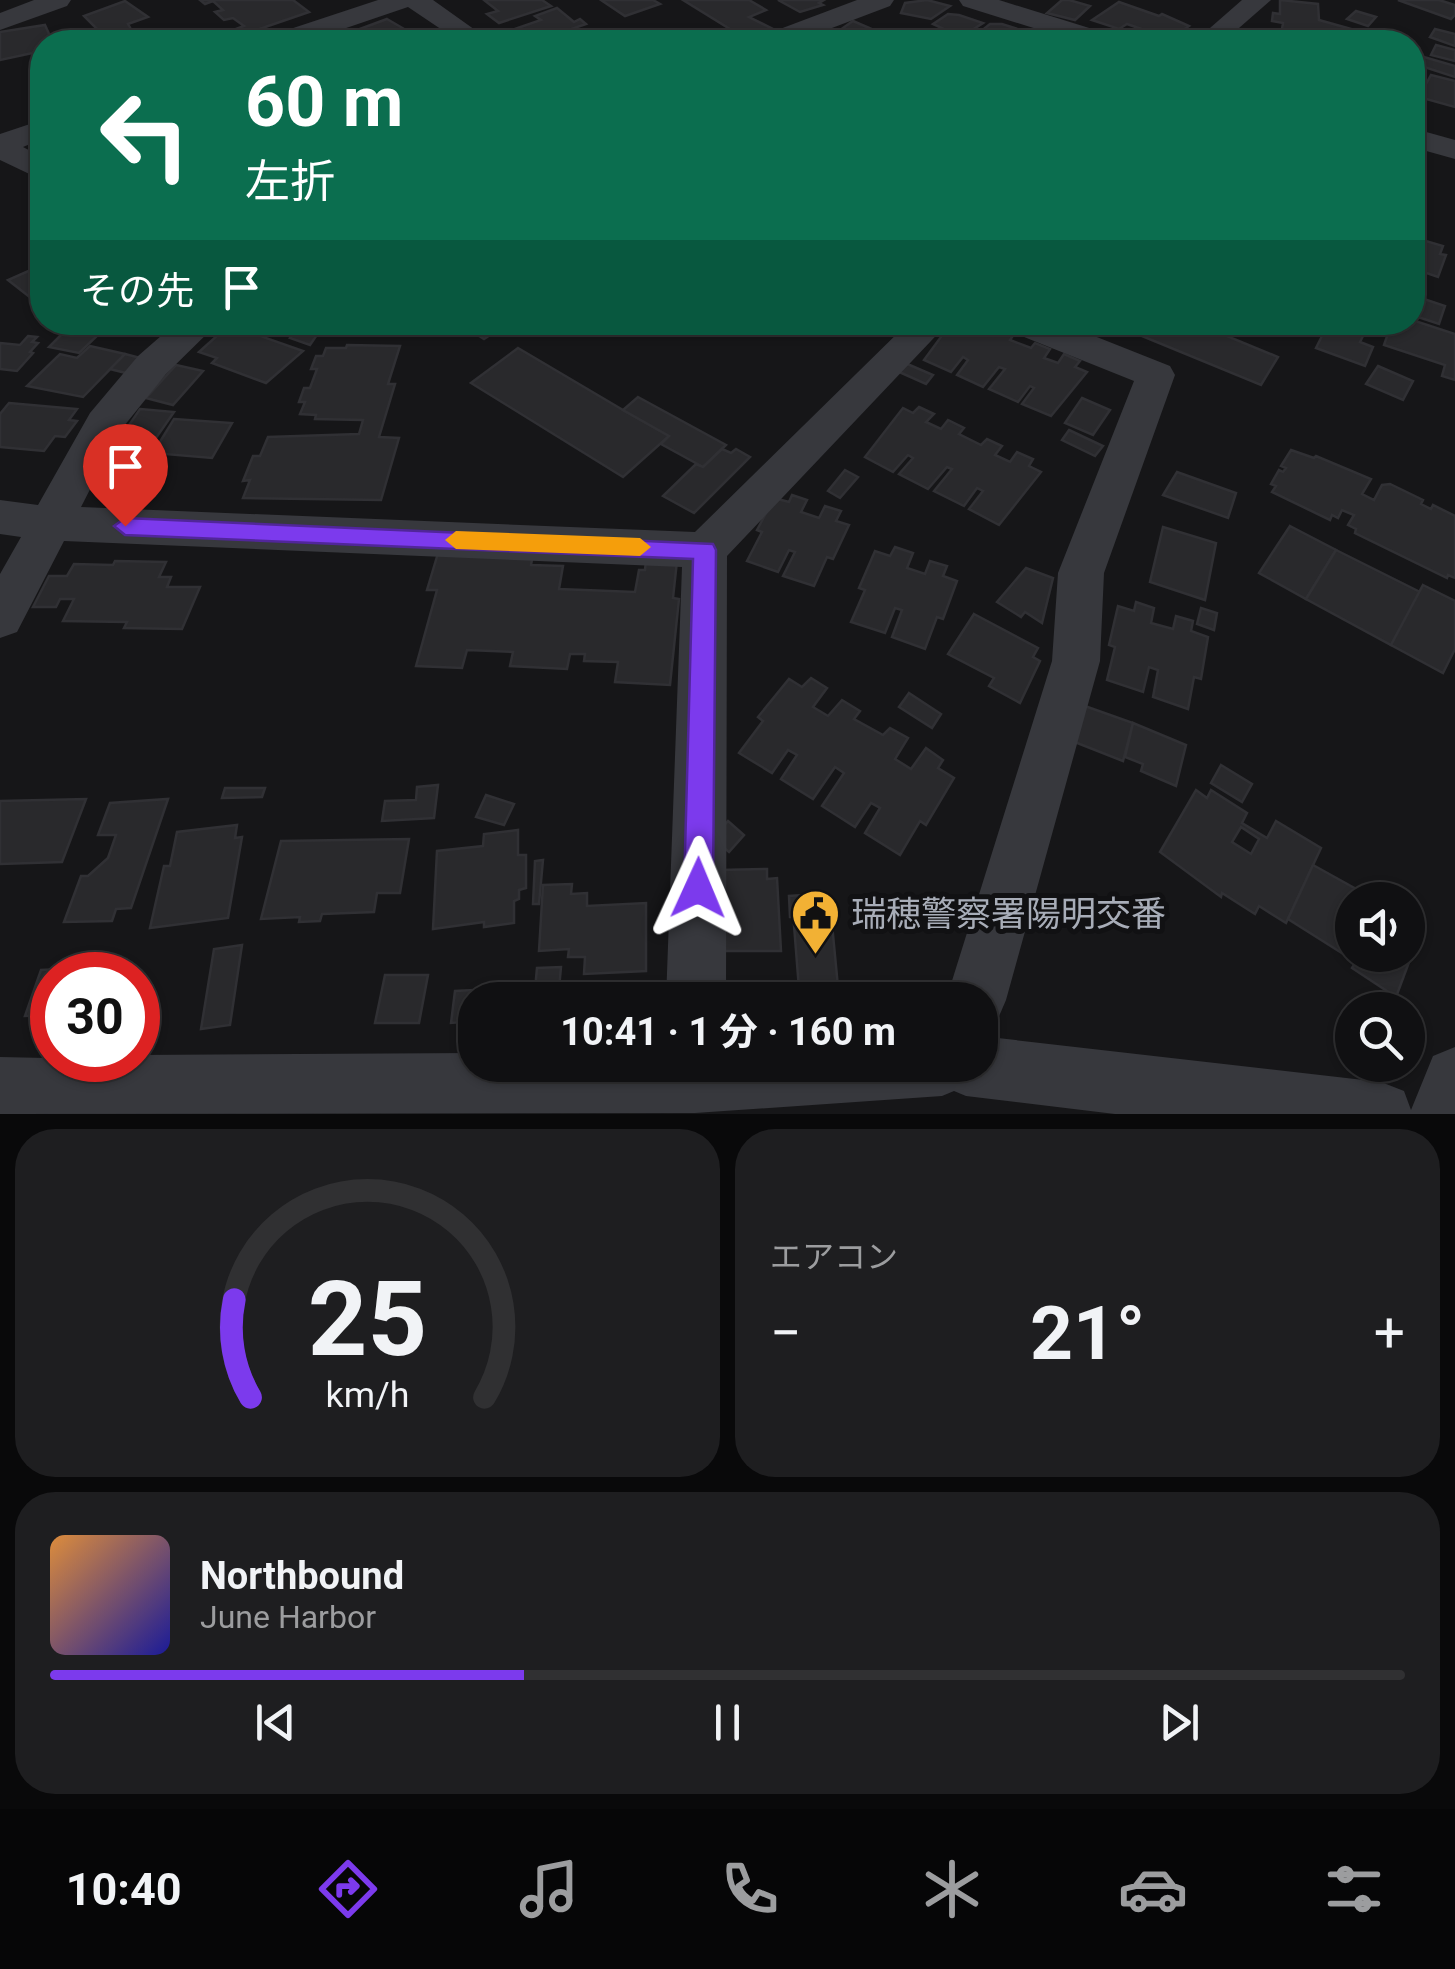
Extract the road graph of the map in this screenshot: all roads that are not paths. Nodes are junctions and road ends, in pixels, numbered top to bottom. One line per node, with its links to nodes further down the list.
1 (58, 0): 7 (street)
2 (404, 0): 8 (street)
3 (415, 0): 9 (street)
4 (882, 0): 10 (street)
5 (972, 0): 11 (street)
6 (1258, 0): 12 (street)
7 (0, 22)
8 (315, 30)
9 (460, 30)
10 (803, 30)
11 (1066, 30)
12 (1222, 30)
13 (30, 134): 15 (street)
14 (1425, 141): 16 (street)
15 (0, 146): 17 (street)
16 (1455, 150)
17 (30, 163)
18 (185, 335): 22 (street)
19 (919, 335): 23 (street)
20 (1055, 335): 26 (street)
21 (0, 517): 22 (street)
22 (48, 523): 23 (street); 24 (street)
23 (705, 550): 25 (street)
24 (0, 618)
25 (696, 982)
26 (981, 982)
27 (998, 1069): 31 (street)
28 (1455, 1078): 32 (street)
29 (458, 1079): 30 (street)
30 (0, 1088)
31 (1381, 1114)
32 (1442, 1114)

